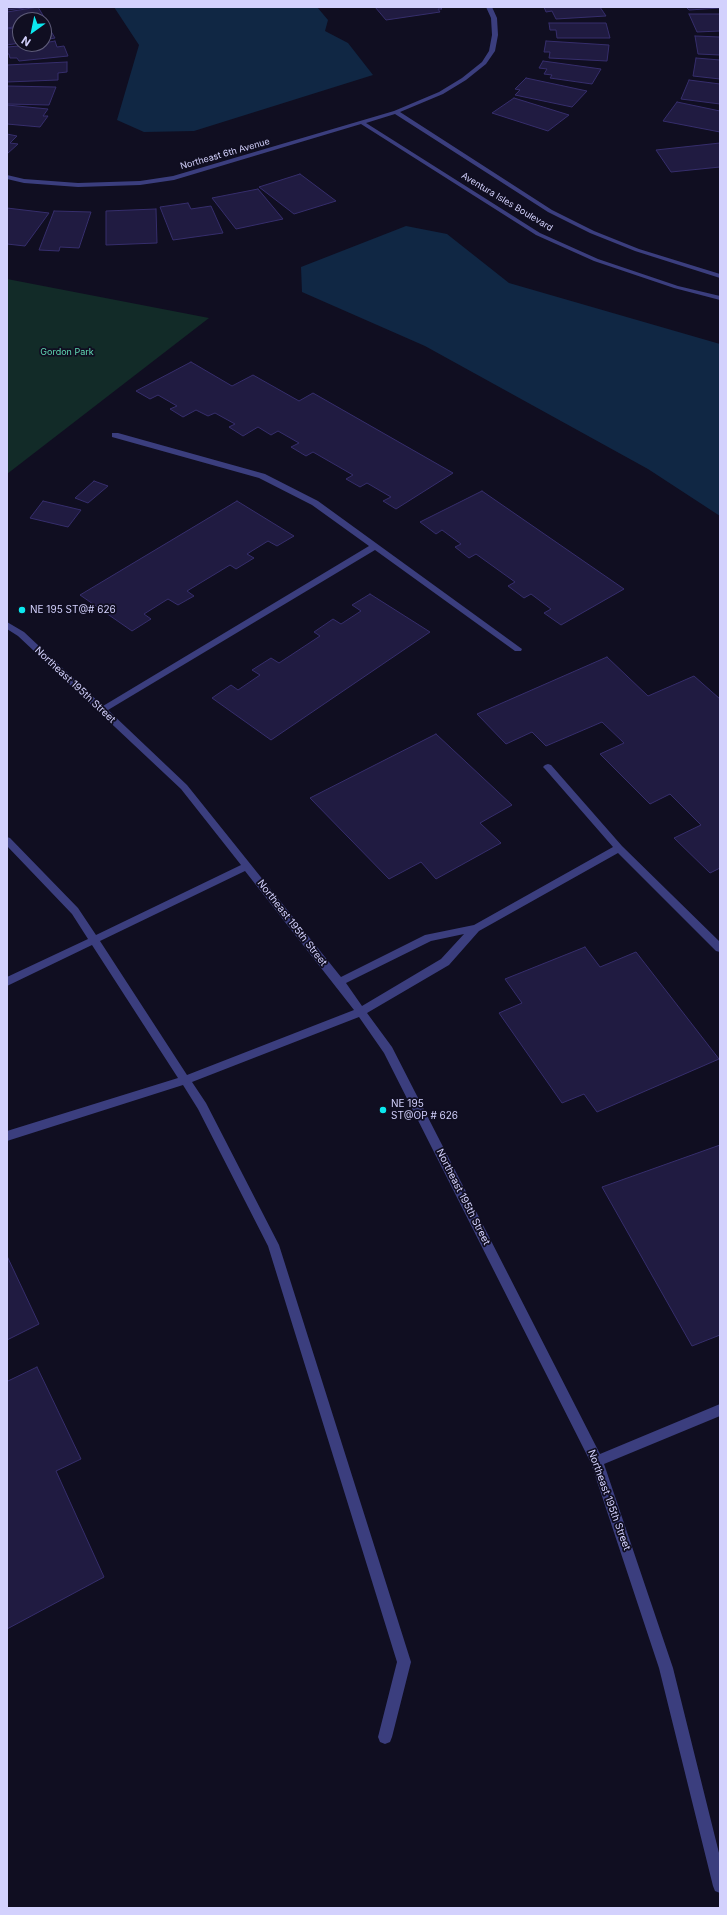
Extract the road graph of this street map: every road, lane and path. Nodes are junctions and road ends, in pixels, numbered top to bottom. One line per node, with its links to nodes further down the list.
1 (489, 7): 2 (street, Northeast 6th Avenue)
2 (396, 112): 3 (street, Northeast 6th Avenue); 5 (street, Aventura Isles Boulevard)
3 (363, 122): 4 (street, Northeast 6th Avenue); 6 (street, Aventura Isles Boulevard)
4 (7, 177)
5 (720, 276)
6 (720, 298)
7 (115, 435): 8 (street)
8 (375, 546): 10 (street); 11 (street)
9 (7, 625): 11 (street, Northeast 195th Street)
10 (518, 649)
11 (102, 710): 15 (street, Northeast 195th Street)
12 (548, 767): 14 (street)
13 (7, 840): 17 (street)
14 (619, 848): 16 (street); 18 (street)
15 (247, 866): 17 (street); 20 (street, Northeast 195th Street)
16 (476, 928): 20 (street); 21 (street)
17 (94, 940): 19 (street); 22 (street)
18 (720, 948)
19 (7, 982)
20 (339, 982): 21 (street, Northeast 195th Street)
21 (361, 1012): 22 (street); 25 (street, Northeast 195th Street)
22 (185, 1080): 23 (street); 26 (street)
23 (7, 1136)
24 (720, 1410): 25 (street)
25 (597, 1461): 27 (street, Northeast 195th Street)
26 (385, 1736)
27 (720, 1886)

